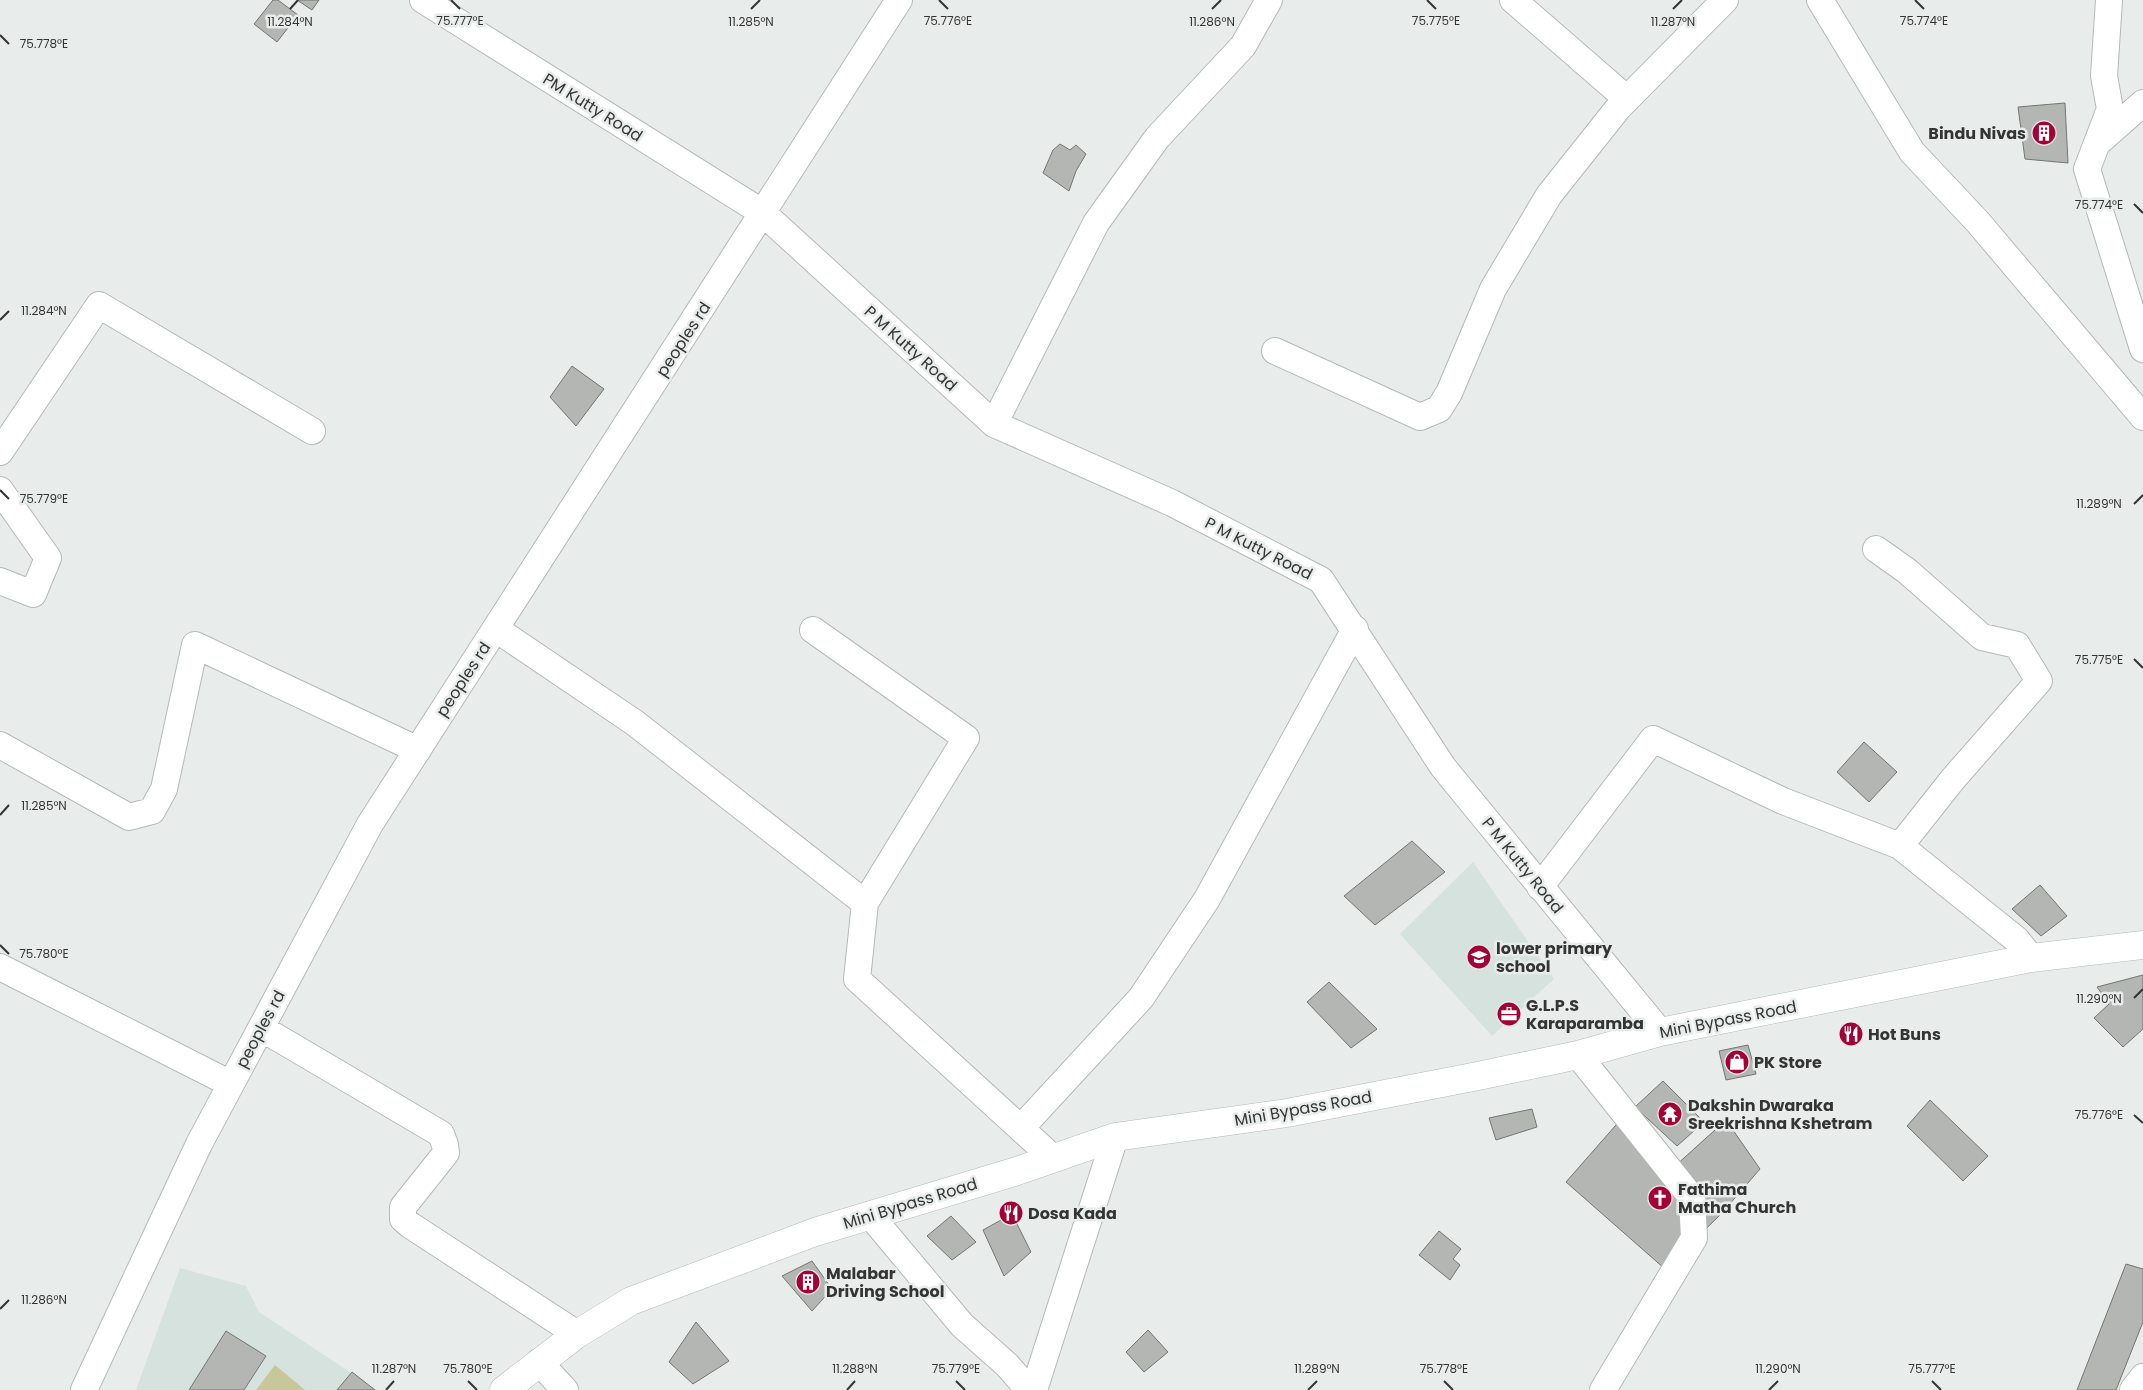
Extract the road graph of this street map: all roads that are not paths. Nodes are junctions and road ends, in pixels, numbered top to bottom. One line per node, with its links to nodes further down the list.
1 (423, 0): 11 (street, PM Kutty Road)
2 (899, 0): 11 (street, peoples rd)
3 (1269, 0): 15 (street)
4 (1512, 0): 8 (street)
5 (1725, 0): 8 (street)
6 (1820, 0): 14 (street)
7 (2109, 0): 10 (street)
8 (1627, 99): 13 (street)
9 (2143, 103): 10 (street)
10 (2099, 142): 12 (street)
11 (763, 213): 15 (street, P M Kutty Road); 21 (street, peoples rd)
12 (2143, 349)
13 (1275, 351)
14 (2143, 417)
15 (994, 424): 22 (street, P M Kutty Road)
16 (312, 431): 17 (street)
17 (0, 452)
18 (0, 490): 20 (street)
19 (1876, 549): 26 (street)
20 (0, 581)
21 (496, 629): 25 (street, peoples rd); 28 (street)
22 (1354, 629): 27 (street, P M Kutty Road); 36 (street)
23 (813, 630): 28 (street)
24 (0, 745): 25 (street)
25 (418, 750): 32 (street, peoples rd)
26 (1900, 846): 27 (street); 30 (street)
27 (1540, 887): 33 (street, P M Kutty Road)
28 (865, 903): 36 (street)
29 (2143, 945): 30 (main road, Mini Bypass Road)
30 (2032, 958): 33 (main road, Mini Bypass Road)
31 (0, 967): 35 (street)
32 (261, 1028): 35 (street, peoples rd); 40 (street)
33 (1660, 1032): 34 (main road, Mini Bypass Road)
34 (1578, 1055): 37 (main road, Mini Bypass Road); 48 (street)
35 (231, 1084): 43 (street, peoples rd)
36 (1021, 1128): 38 (street)
37 (1115, 1137): 38 (main road, Mini Bypass Road); 47 (street)
38 (1054, 1158): 39 (main road, Mini Bypass Road)
39 (870, 1215): 40 (main road, Mini Bypass Road); 46 (street)
40 (577, 1334): 41 (main road, Mini Bypass Road)
41 (539, 1362): 44 (main road, Mini Bypass Road); 45 (street)
42 (2143, 1377): 49 (street)
43 (84, 1390)
44 (504, 1390)
45 (565, 1390)
46 (1029, 1390)
47 (1034, 1390)
48 (1603, 1390)
49 (2132, 1390)

